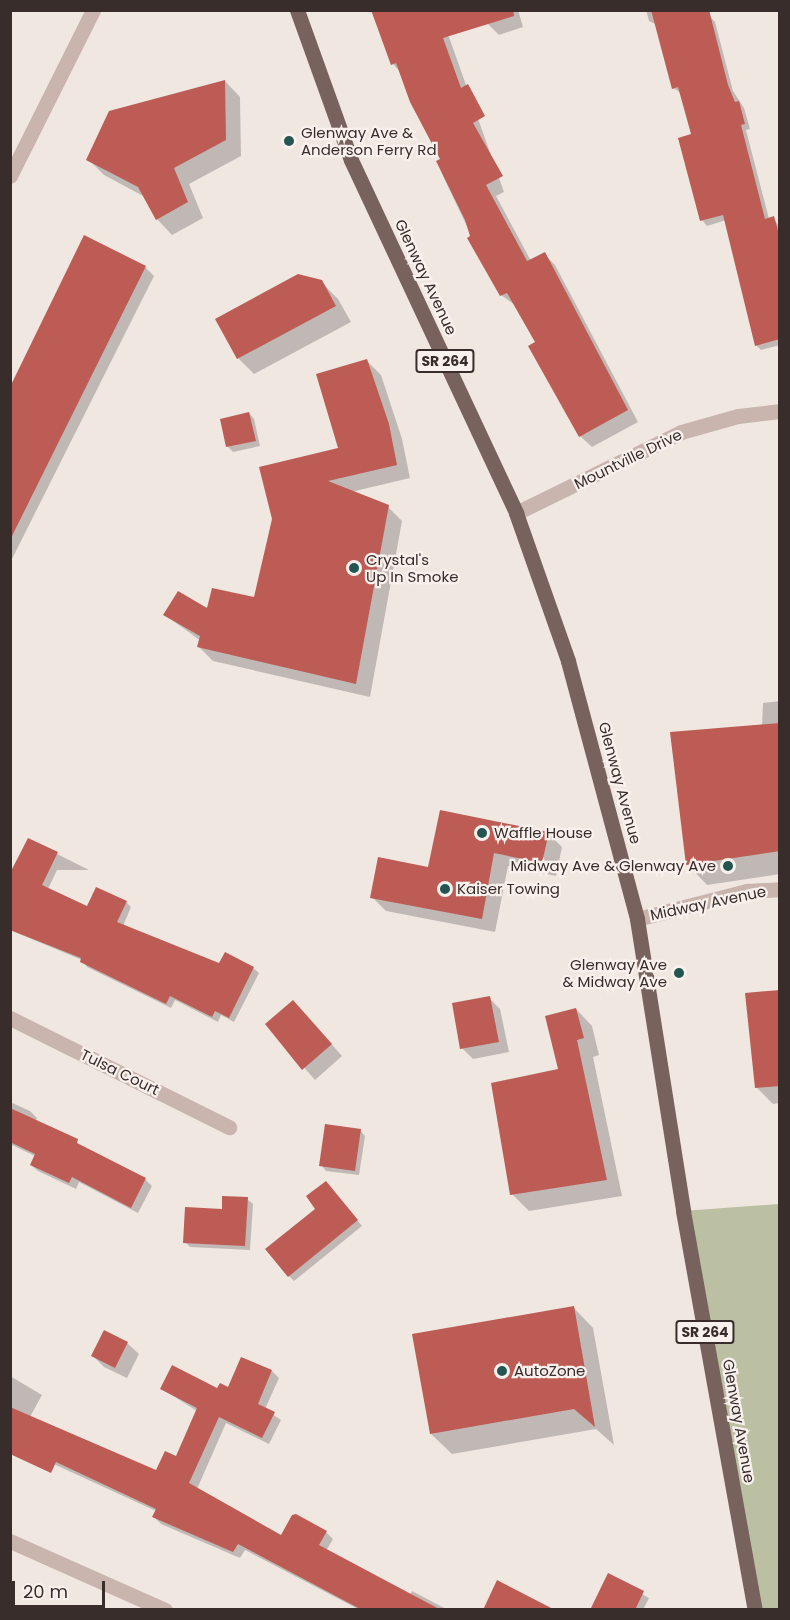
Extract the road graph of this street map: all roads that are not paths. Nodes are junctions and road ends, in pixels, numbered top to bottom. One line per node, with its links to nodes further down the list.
1 (93, 10): 3 (street)
2 (297, 10): 5 (main road, Glenway Avenue / SR 264)
3 (10, 176)
4 (780, 411): 5 (street, Mountville Drive)
5 (516, 513): 7 (main road, Glenway Avenue / SR 264)
6 (780, 889): 7 (street, Midway Avenue)
7 (637, 919): 12 (main road, Glenway Avenue / SR 264)
8 (10, 1018): 9 (street, Tulsa Court)
9 (230, 1127)
10 (10, 1541): 11 (street)
11 (165, 1610)
12 (755, 1610)

